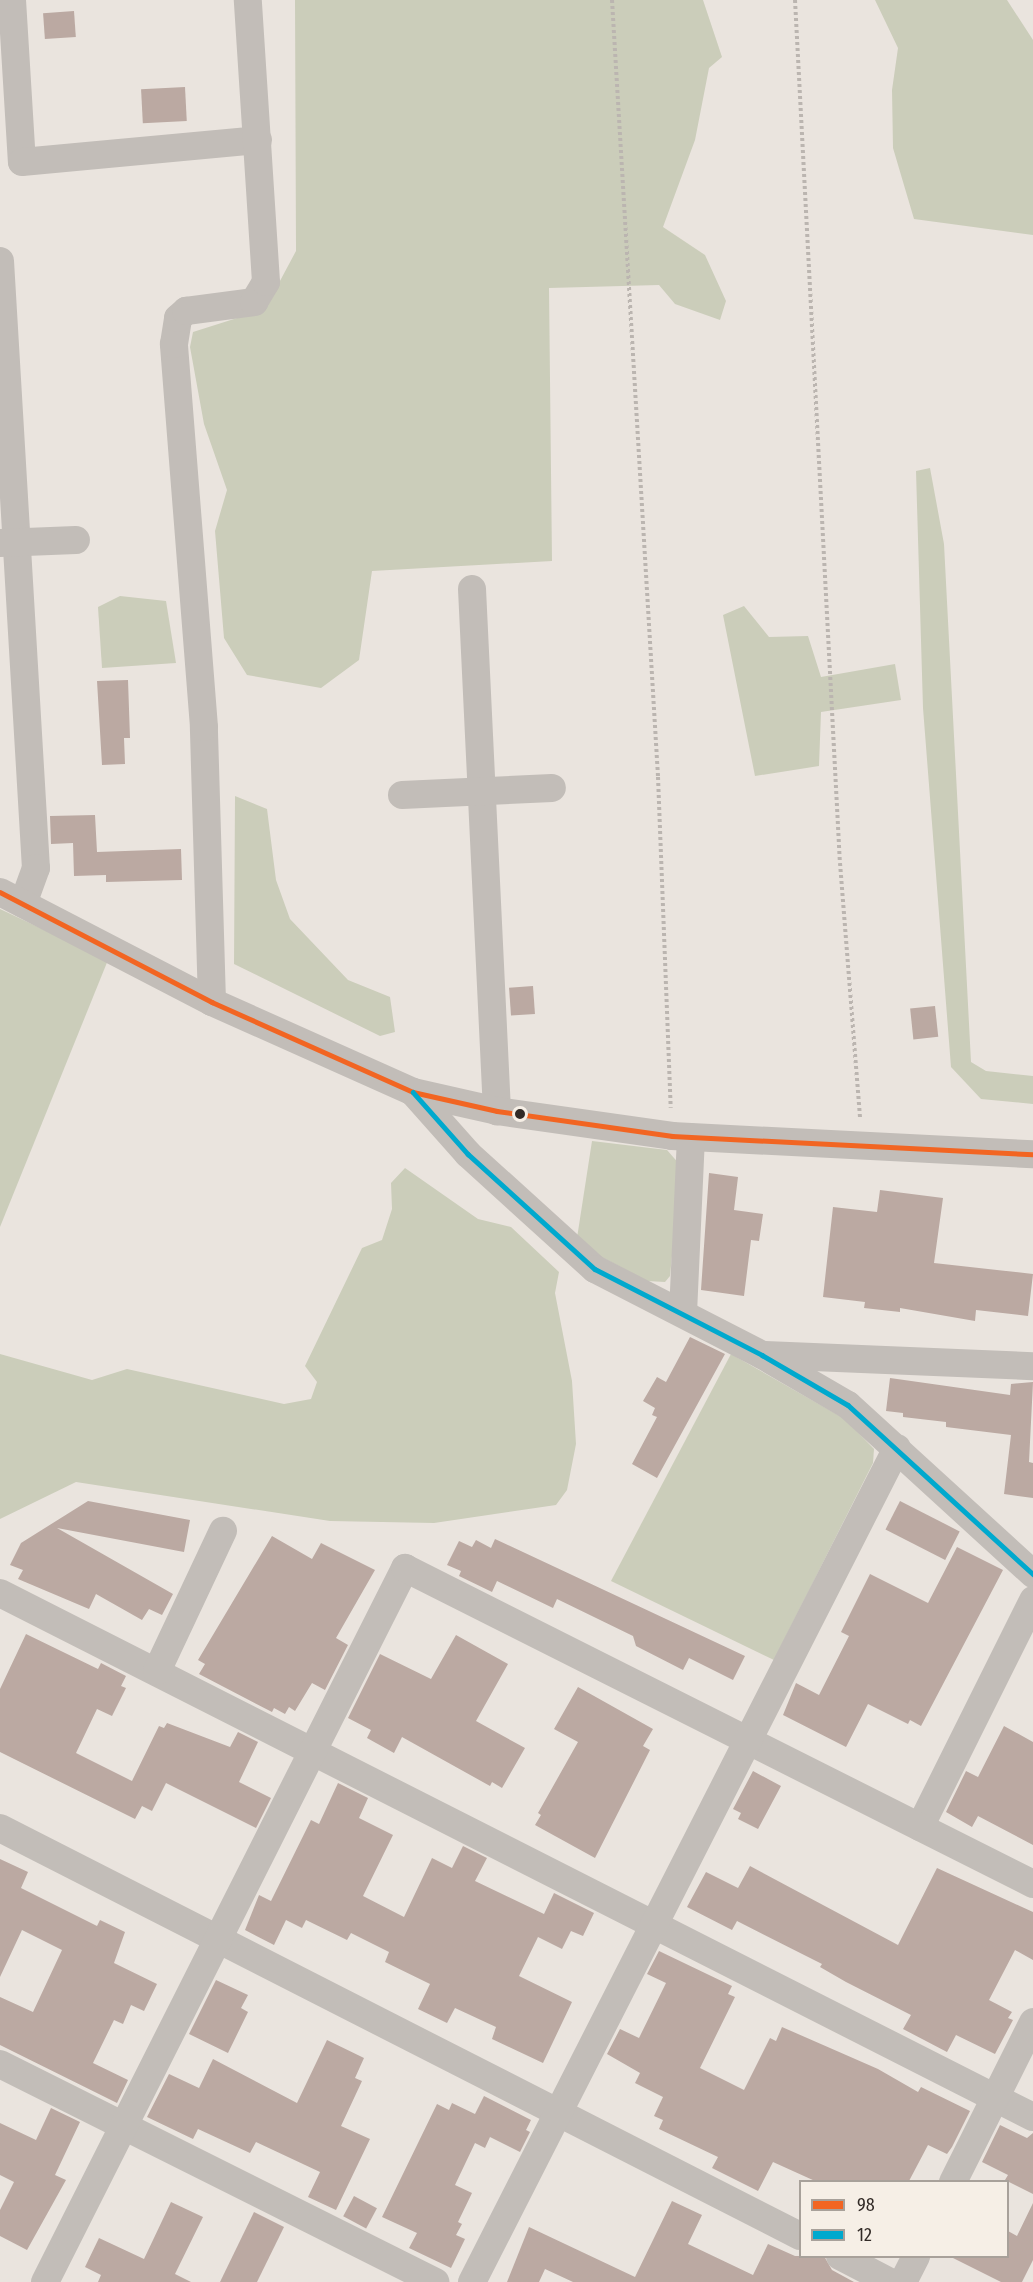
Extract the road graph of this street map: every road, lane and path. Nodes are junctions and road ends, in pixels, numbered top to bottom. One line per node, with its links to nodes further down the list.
1 (12, 0): 5 (street)
2 (248, 0): 5 (street)
3 (612, 0): 17 (path)
4 (795, 0): 18 (path)
5 (258, 140): 14 (street)
6 (0, 261): 8 (street)
7 (76, 540): 8 (street)
8 (8, 543): 13 (street)
9 (472, 589): 11 (street)
10 (552, 788): 11 (street)
11 (482, 792): 12 (street); 16 (street)
12 (402, 795)
13 (12, 898): 14 (street)
14 (212, 1002): 15 (street)
15 (412, 1092): 16 (street); 20 (street)
16 (497, 1111): 17 (street)
17 (681, 1137): 18 (street); 20 (street)
18 (861, 1147): 19 (street)
19 (1033, 1154)
20 (683, 1312): 21 (street)
21 (762, 1354): 22 (street); 23 (street)
22 (1033, 1366)
23 (897, 1448): 25 (street); 29 (street)
24 (223, 1531): 28 (street)
25 (1033, 1574)
26 (0, 1593): 28 (street)
27 (1033, 1600): 31 (street)
28 (157, 1671): 30 (street)
29 (748, 1740): 30 (street); 31 (street); 34 (street)
30 (313, 1753): 34 (street); 35 (street)
31 (920, 1827): 33 (street)
32 (0, 1828): 35 (street)
33 (1033, 1884)
34 (654, 1925): 38 (street); 39 (street)
35 (218, 1937): 39 (street); 41 (street)
36 (1033, 2022): 38 (street)
37 (0, 2064): 41 (street)
38 (994, 2098): 40 (street); 42 (street)
39 (560, 2112): 43 (street); 48 (street)
40 (1033, 2117)
41 (124, 2127): 46 (street); 47 (street)
42 (953, 2180)
43 (799, 2235)
44 (844, 2258): 49 (street)
45 (915, 2258): 50 (street)
46 (45, 2282)
47 (436, 2282)
48 (472, 2282)
49 (890, 2282)
50 (903, 2282)

